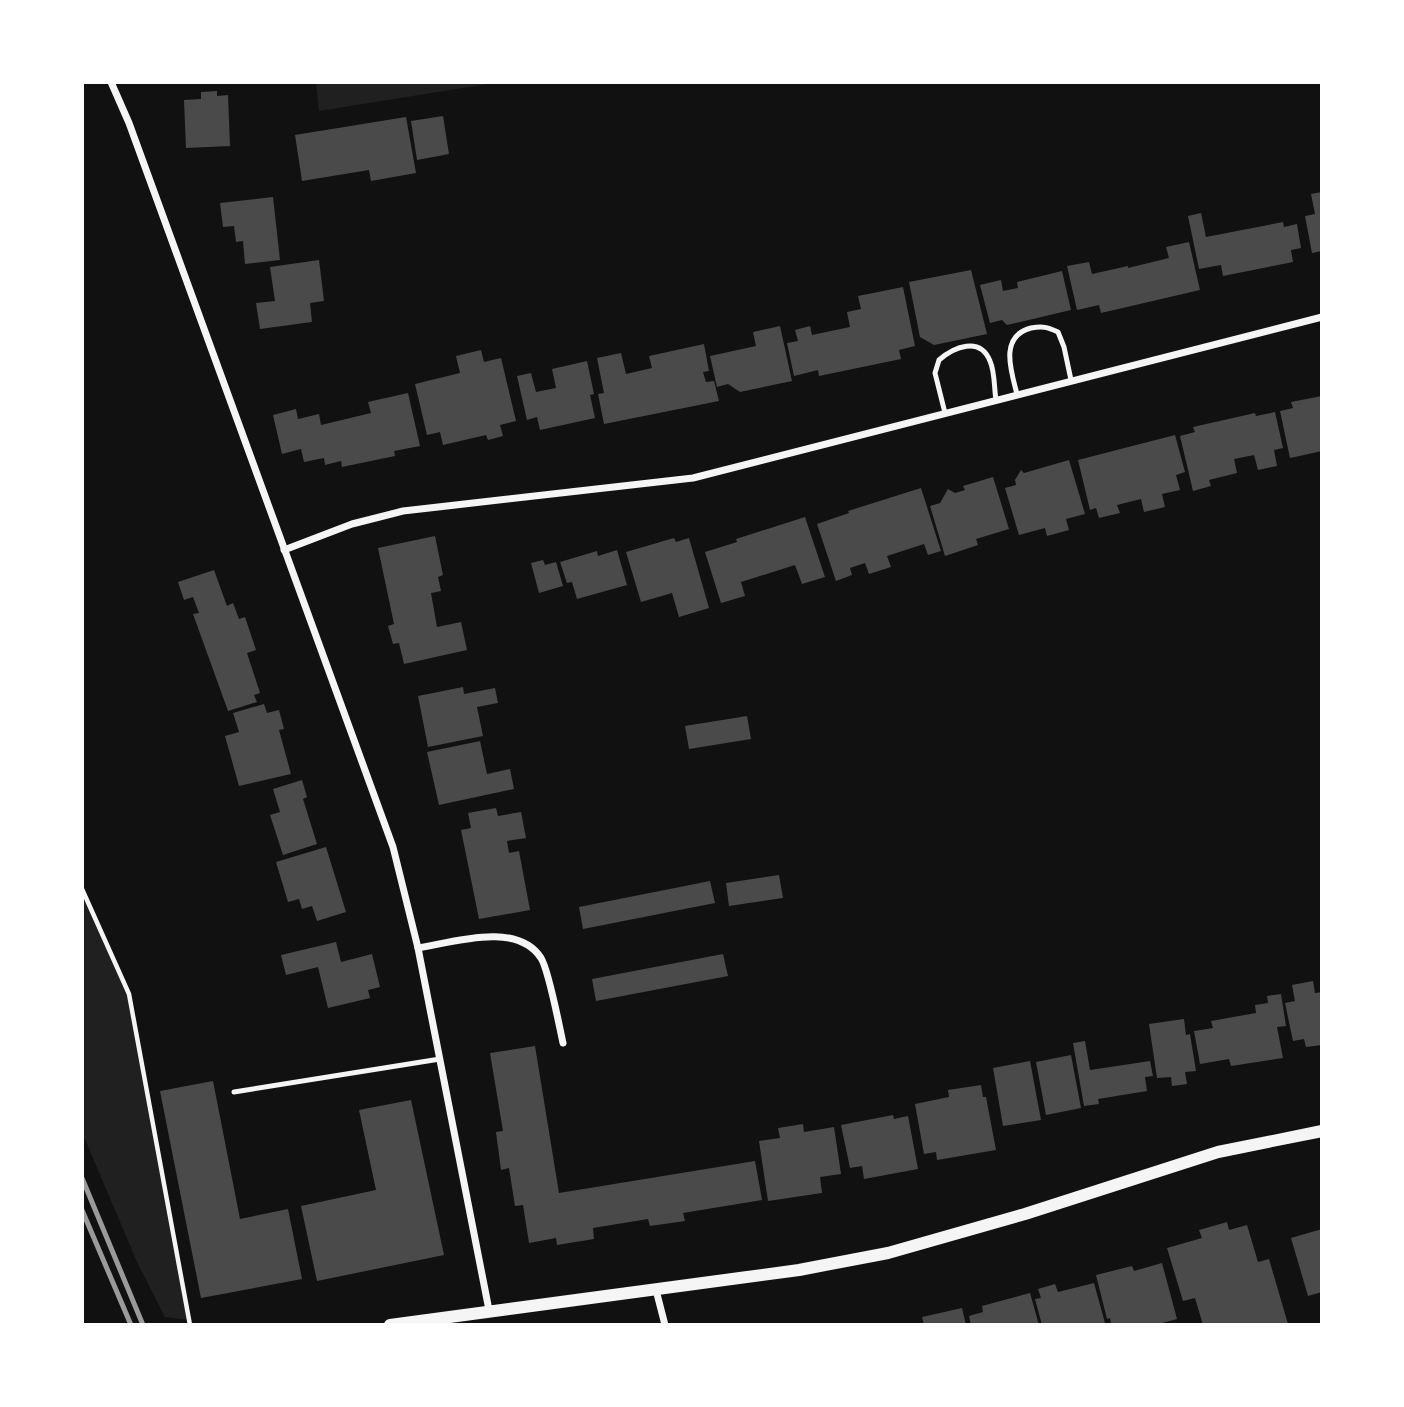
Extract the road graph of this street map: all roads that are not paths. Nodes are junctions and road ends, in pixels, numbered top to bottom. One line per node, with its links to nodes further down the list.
1 (111, 82): 7 (street)
2 (1322, 317): 3 (street)
3 (1071, 380): 4 (street); 4 (lane)
4 (1017, 394): 5 (street)
5 (996, 400): 6 (street); 6 (lane)
6 (945, 413): 7 (street)
7 (284, 550): 8 (street)
8 (418, 948): 9 (street); 10 (street)
9 (563, 1043)
10 (440, 1059): 11 (lane); 14 (street)
11 (234, 1092)
12 (1322, 1130): 13 (street)
13 (656, 1290): 14 (street); 16 (street)
14 (489, 1310): 15 (street)
15 (390, 1325)
16 (665, 1325)

